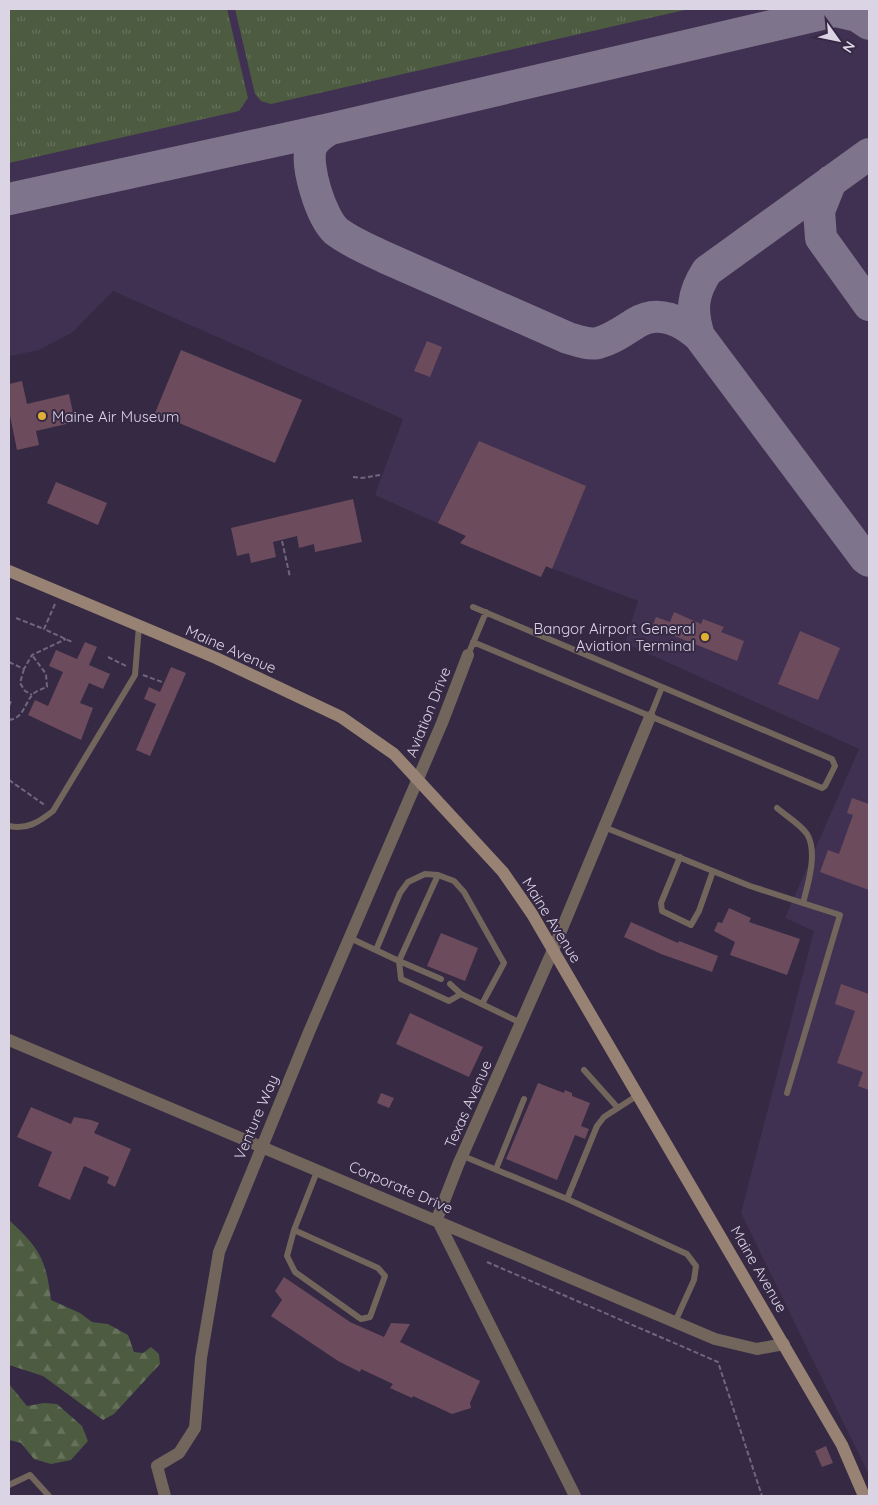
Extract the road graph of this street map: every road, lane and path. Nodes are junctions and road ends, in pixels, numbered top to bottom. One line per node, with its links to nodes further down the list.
1 (380, 475): 2 (path)
2 (353, 477)
3 (282, 541): 5 (path)
4 (9, 571): 6 (main road, Maine Avenue)
5 (290, 578)
6 (60, 592): 10 (main road, Maine Avenue); 11 (path)
7 (473, 606): 8 (lane)
8 (486, 612): 14 (lane); 19 (lane)
9 (16, 618): 11 (path)
10 (139, 626): 26 (main road, Maine Avenue); 28 (lane)
11 (44, 629): 12 (path)
12 (66, 639): 13 (path); 16 (path)
13 (72, 642)
14 (473, 642): 15 (lane); 23 (lane)
15 (468, 655): 26 (street, Aviation Drive)
16 (32, 656): 18 (path); 20 (path)
17 (9, 662): 18 (path)
18 (24, 669): 20 (path)
19 (662, 686): 23 (lane); 23 (lane)
20 (32, 695): 24 (path)
21 (12, 700): 22 (path)
22 (9, 706)
23 (650, 716): 30 (street, Texas Avenue)
24 (9, 720)
25 (9, 780): 28 (path)
26 (417, 781): 35 (street, Venture Way); 37 (main road, Maine Avenue)
27 (777, 808): 34 (lane)
28 (54, 811): 29 (lane)
29 (9, 826)
30 (602, 826): 31 (lane); 37 (street, Texas Avenue)
31 (680, 857): 32 (lane); 32 (lane)
32 (713, 871): 34 (lane)
33 (438, 875): 36 (lane); 38 (lane); 42 (lane)
34 (803, 903): 46 (lane)
35 (350, 938): 36 (lane); 50 (street, Venture Way)
36 (376, 950): 38 (lane)
37 (553, 950): 43 (street, Texas Avenue); 47 (main road, Maine Avenue)
38 (399, 961): 39 (lane); 41 (lane)
39 (441, 979)
40 (450, 984): 41 (lane)
41 (461, 994): 42 (lane)
42 (482, 1004): 43 (lane)
43 (521, 1023): 51 (street, Texas Avenue)
44 (9, 1040): 50 (street, Corporate Drive)
45 (584, 1070): 49 (lane)
46 (787, 1093)
47 (638, 1095): 49 (lane); 59 (main road, Maine Avenue)
48 (524, 1099): 53 (lane)
49 (618, 1108): 54 (lane)
50 (262, 1145): 52 (street, Corporate Drive); 62 (street, Venture Way)
51 (463, 1156): 53 (lane); 55 (street, Texas Avenue)
52 (318, 1169): 55 (street, Corporate Drive); 56 (lane)
53 (496, 1169): 54 (lane)
54 (568, 1199): 58 (lane)
55 (437, 1219): 58 (street, Corporate Drive); 63 (street)
56 (294, 1230): 56 (lane)
57 (486, 1262): 64 (path)
58 (676, 1322): 59 (street, Corporate Drive)
59 (784, 1344): 65 (main road, Maine Avenue)
60 (9, 1485): 61 (lane)
61 (49, 1496)
62 (165, 1496)
63 (575, 1496)
64 (762, 1496)
65 (864, 1496)

